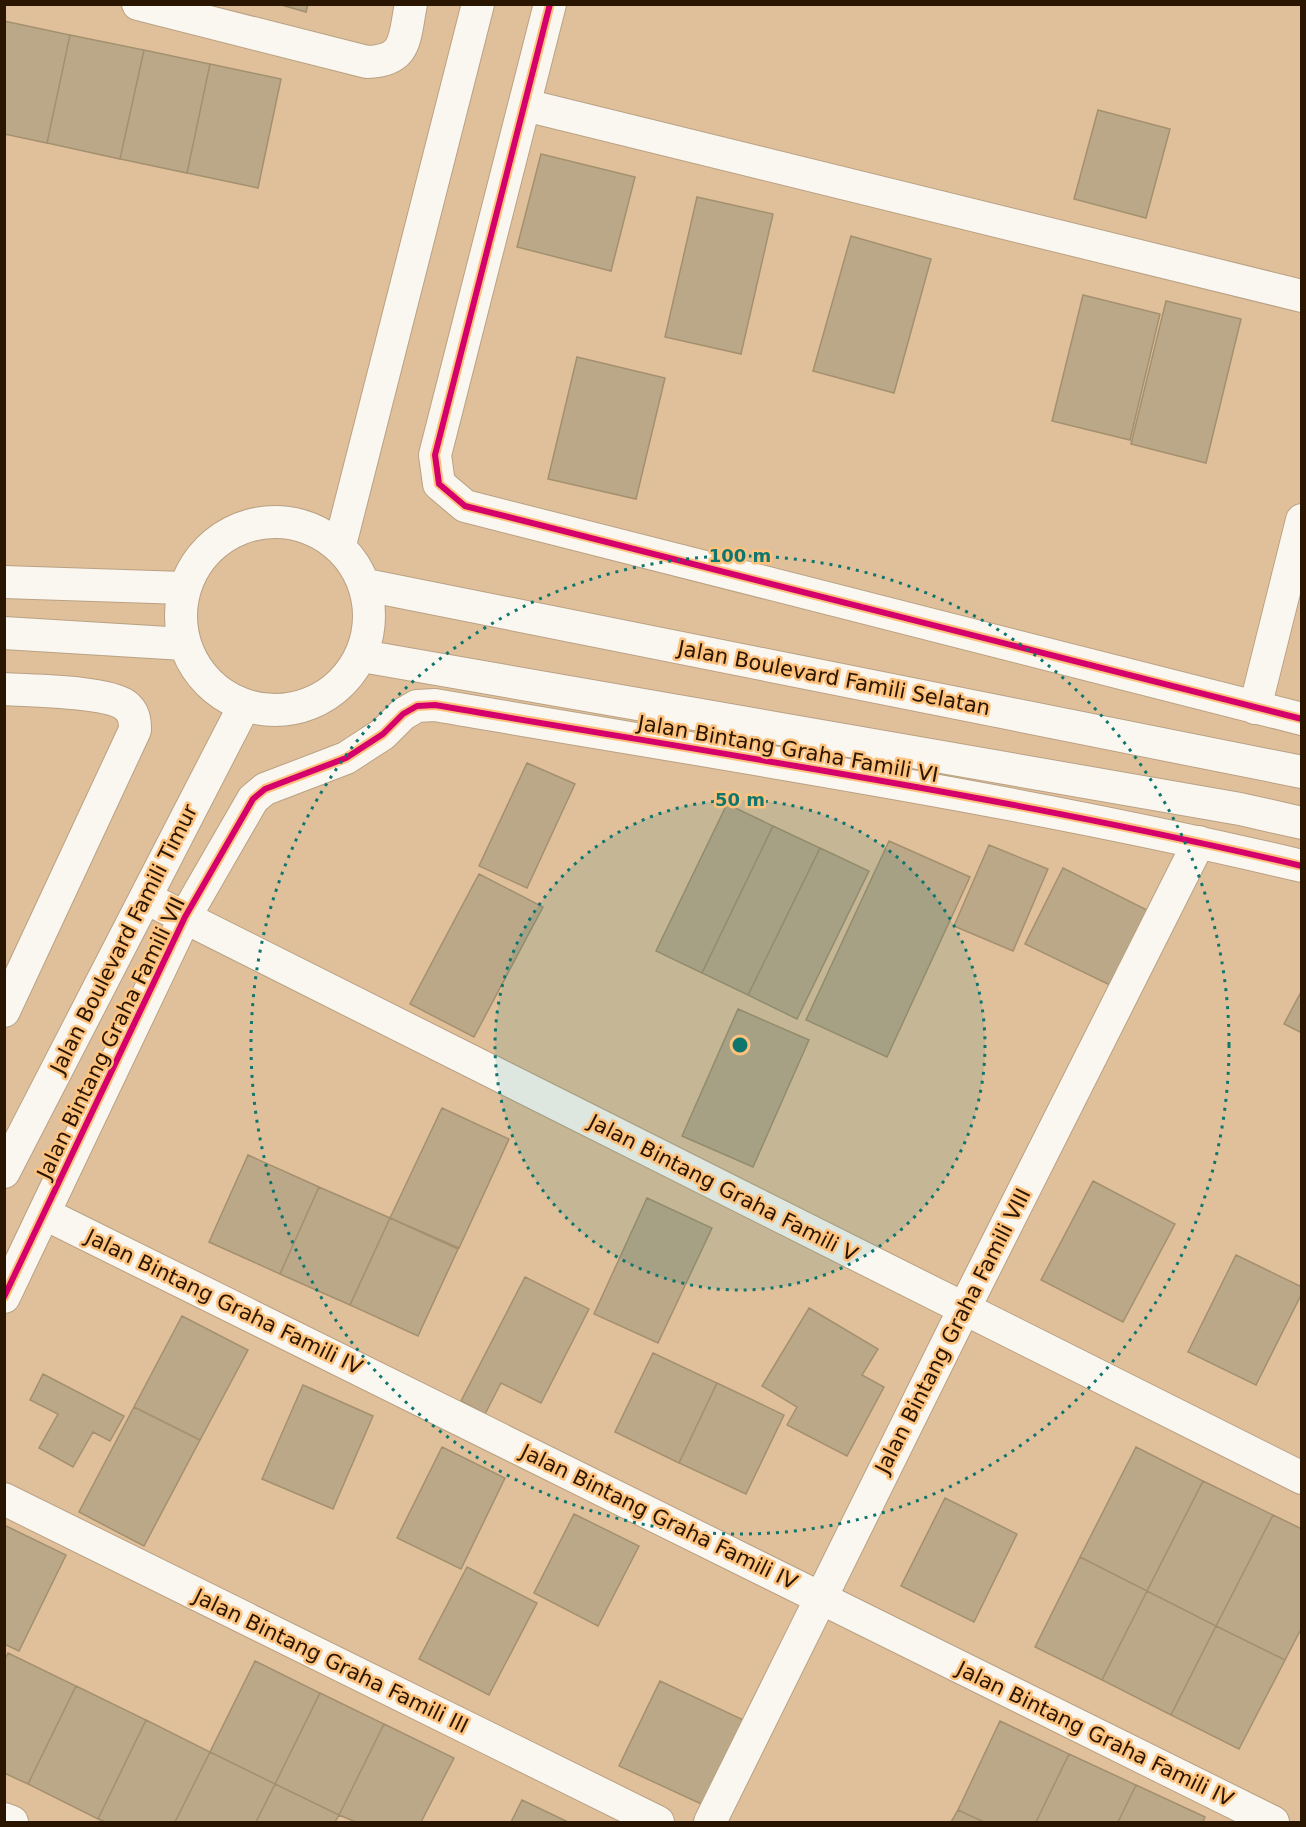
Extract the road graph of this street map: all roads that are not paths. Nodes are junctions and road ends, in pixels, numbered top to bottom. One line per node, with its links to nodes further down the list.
1 (138, 4): 2 (street)
2 (411, 4)
3 (478, 4): 8 (street)
4 (550, 4): 5 (street)
5 (525, 105): 6 (street); 17 (street)
6 (1302, 296)
7 (1302, 520): 17 (street)
8 (340, 545): 10 (street); 11 (street)
9 (4, 582): 11 (street)
10 (366, 585): 14 (street); 19 (street, Jalan Boulevard Famili Selatan)
11 (183, 588): 13 (street)
12 (4, 633): 13 (street)
13 (184, 644): 16 (street)
14 (362, 656): 16 (street); 21 (street)
15 (4, 689): 26 (street)
16 (244, 706): 24 (street, Jalan Boulevard Famili Timur)
17 (1255, 708): 18 (street)
18 (1302, 719)
19 (1302, 772)
20 (285, 781): 22 (street, Jalan Bintang Graha Famili VI); 25 (street, Jalan Bintang Graha Famili VII)
21 (1302, 823)
22 (1199, 842): 23 (street, Jalan Bintang Graha Famili VI); 30 (street, Jalan Bintang Graha Famili VIII)
23 (1302, 866)
24 (146, 898): 25 (street, Jalan Bintang Graha Famili V); 27 (street, Jalan Boulevard Famili Timur)
25 (185, 917): 28 (street, Jalan Bintang Graha Famili VII); 30 (street, Jalan Bintang Graha Famili V)
26 (4, 1011)
27 (4, 1172)
28 (45, 1214): 29 (street, Jalan Bintang Graha Famili VII); 33 (street, Jalan Bintang Graha Famili IV)
29 (4, 1297)
30 (964, 1310): 31 (street, Jalan Bintang Graha Famili V); 33 (street, Jalan Bintang Graha Famili VIII)
31 (1302, 1478)
32 (4, 1498): 36 (street, Jalan Bintang Graha Famili III)
33 (820, 1597): 37 (street, Jalan Bintang Graha Famili VIII); 38 (street, Jalan Bintang Graha Famili IV)
34 (4, 1819): 35 (street)
35 (12, 1822)
36 (658, 1822)
37 (710, 1822)
38 (1273, 1822)

